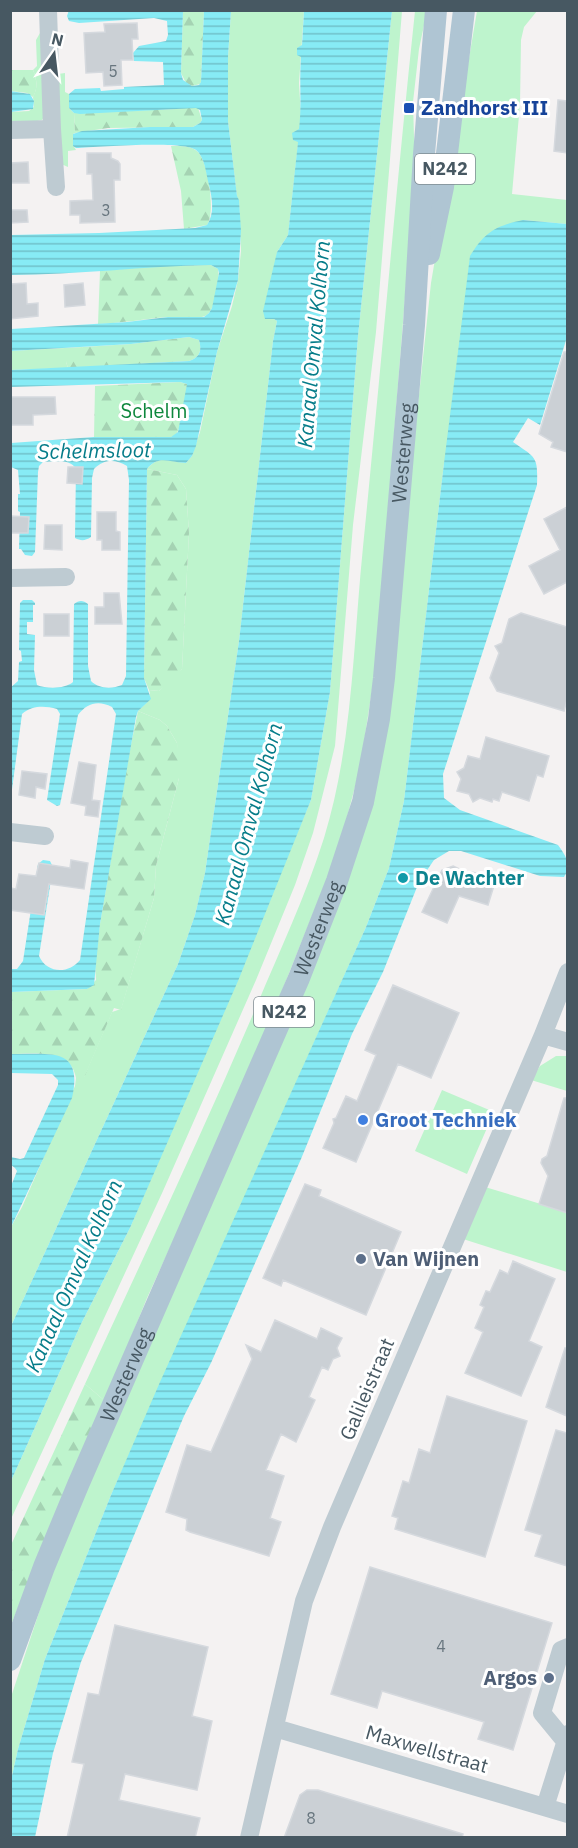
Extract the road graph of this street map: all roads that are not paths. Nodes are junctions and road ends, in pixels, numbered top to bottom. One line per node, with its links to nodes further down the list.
1 (48, 10): 5 (street)
2 (430, 10): 7 (street, Westerweg)
3 (436, 10): 7 (main road, Westerweg / N242)
4 (464, 10): 9 (main road, Westerweg / N242)
5 (52, 129): 6 (street); 8 (street)
6 (10, 130)
7 (424, 154): 9 (main road, Westerweg / N242)
8 (56, 188)
9 (414, 326): 18 (main road, Westerweg / N242)
10 (66, 577): 11 (street)
11 (10, 578)
12 (10, 832): 13 (street)
13 (45, 836)
14 (567, 972): 15 (street, Galileistraat)
15 (543, 1035): 16 (street); 19 (street, Galileistraat)
16 (567, 1042)
17 (567, 1647): 20 (street)
18 (10, 1660)
19 (274, 1728): 21 (street, Maxwellstraat); 23 (street, Galileistraat)
20 (566, 1737): 21 (street)
21 (545, 1807): 22 (street, Maxwellstraat)
22 (567, 1814)
23 (249, 1838)

